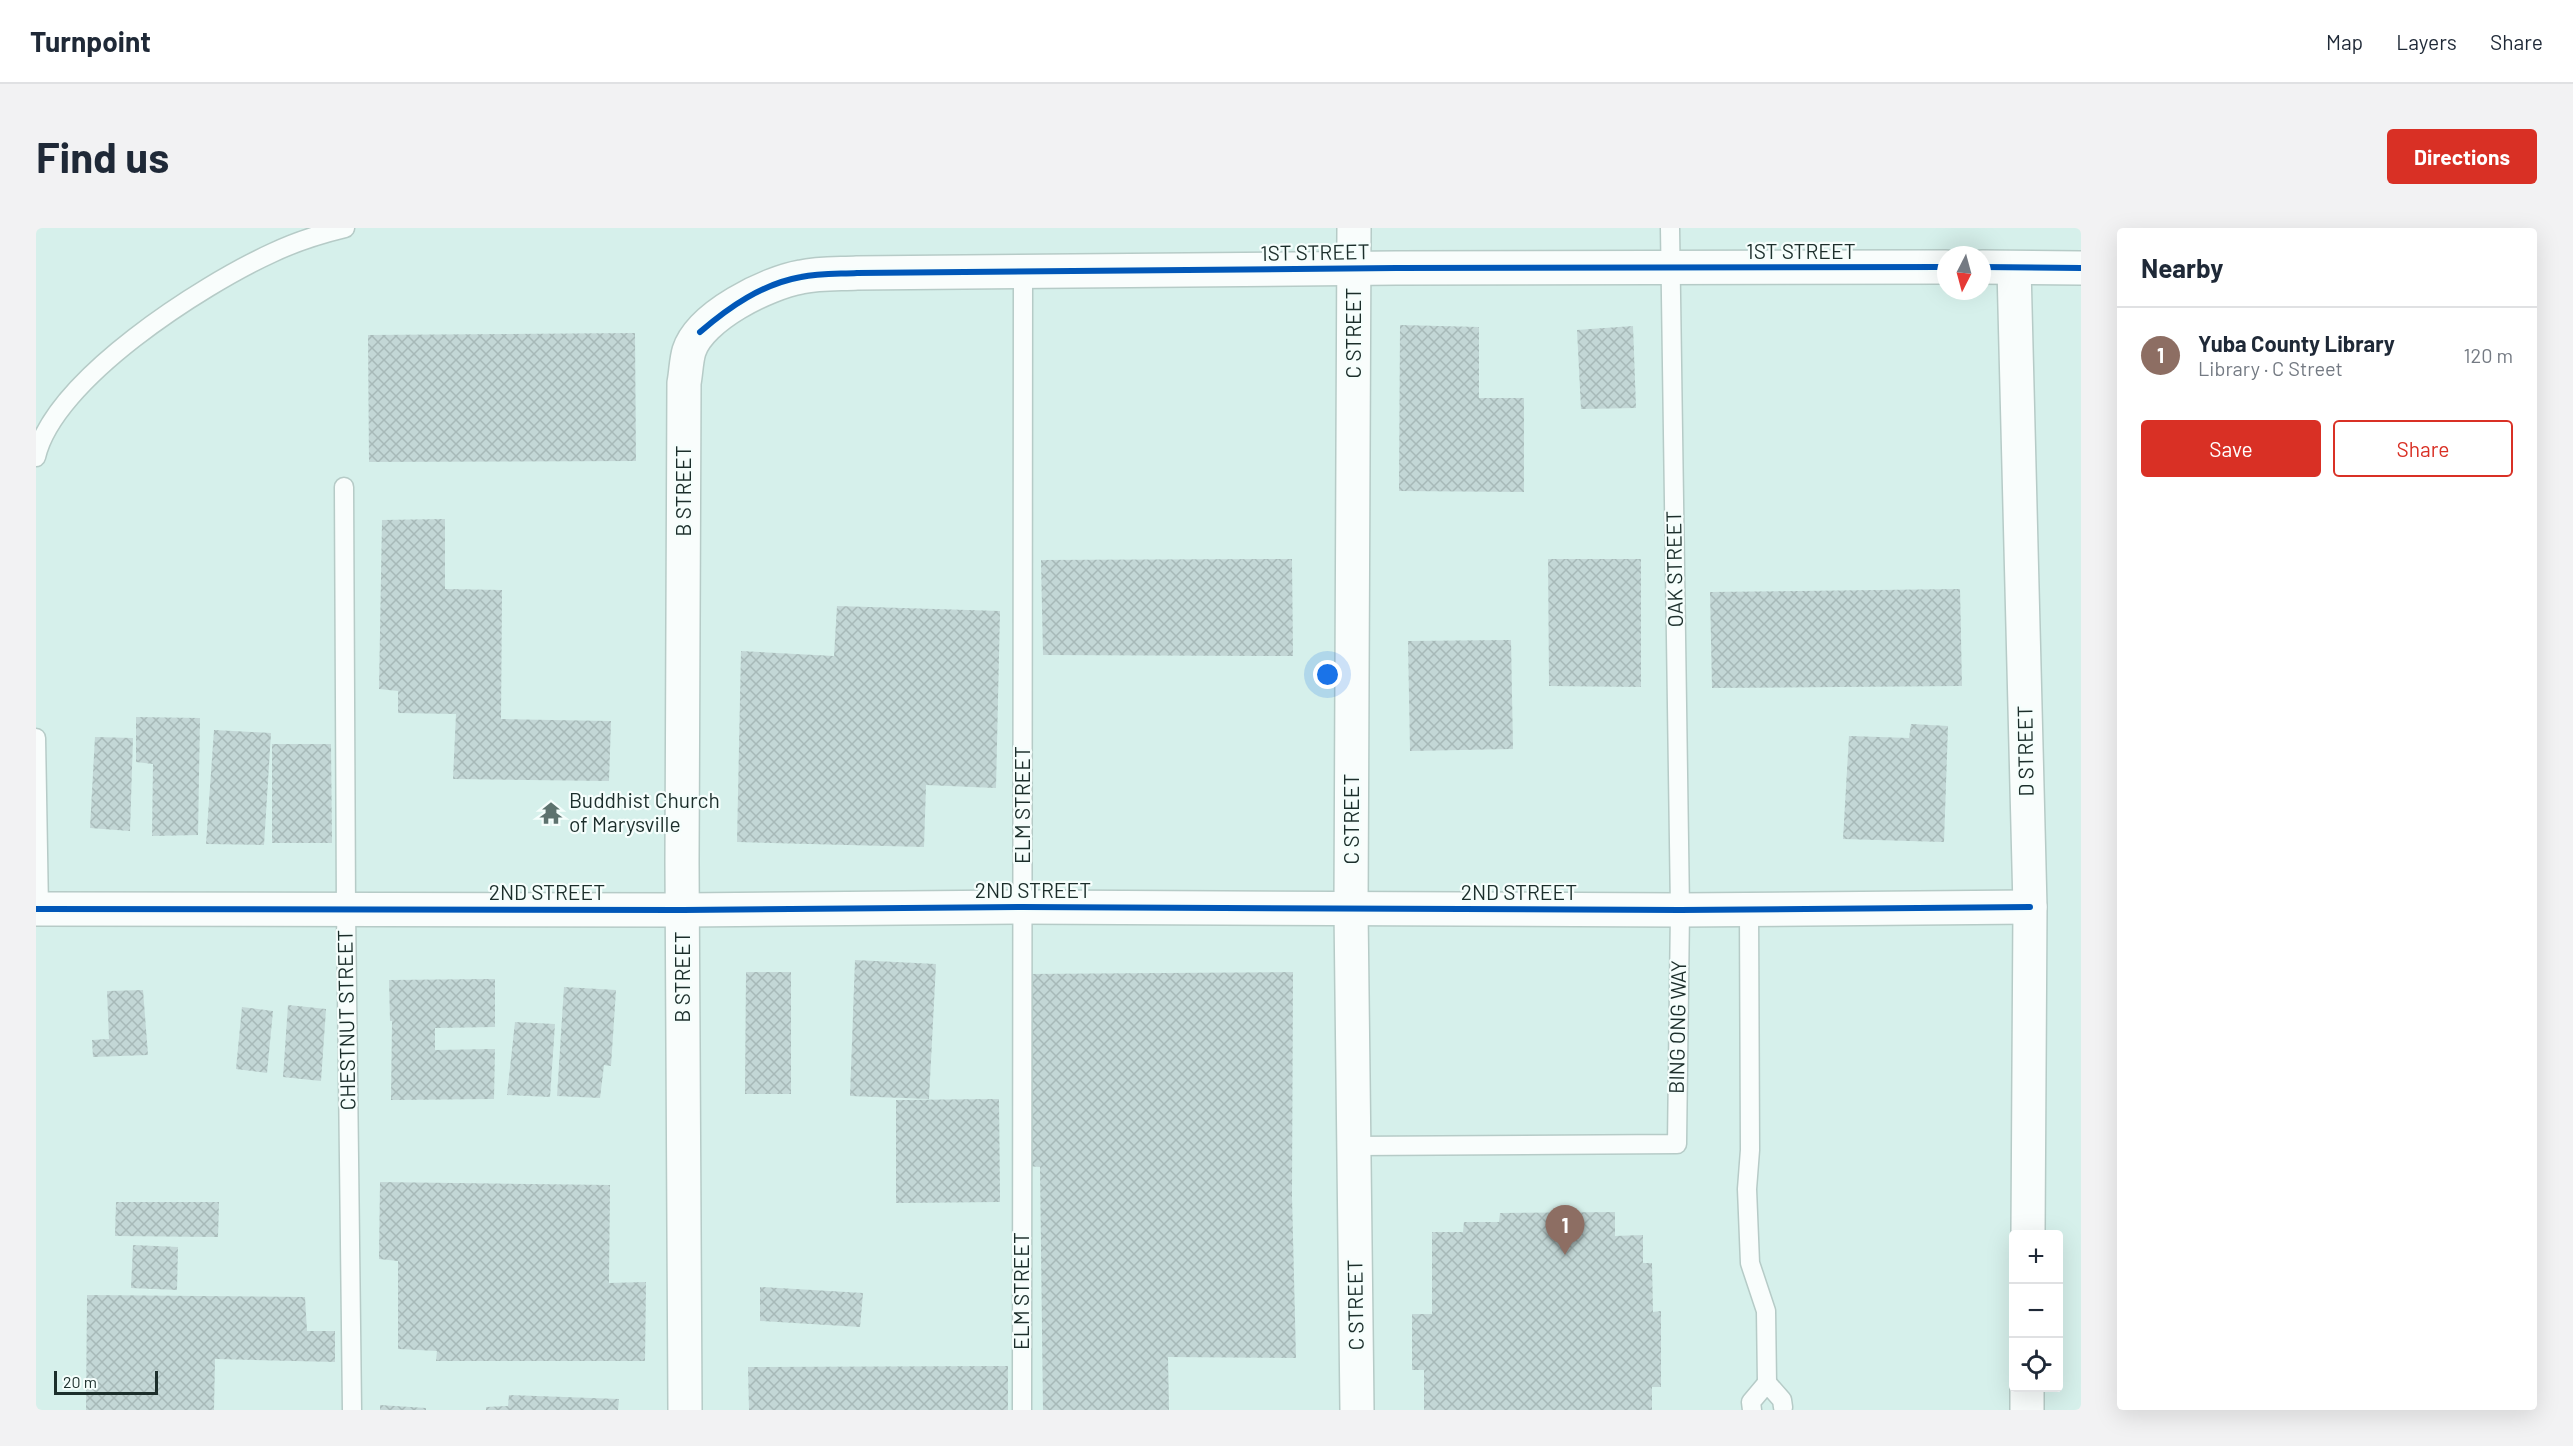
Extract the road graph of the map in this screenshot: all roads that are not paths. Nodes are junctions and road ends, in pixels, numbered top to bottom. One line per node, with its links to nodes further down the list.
1 (345, 228): 11 (lane)
2 (1354, 228): 7 (street, C STREET)
3 (1670, 228): 8 (lane, OAK STREET)
4 (1937, 267): 8 (street, 1ST STREET)
5 (1998, 268): 6 (street); 15 (street, D STREET)
6 (2081, 268)
7 (1355, 269): 8 (street, 1ST STREET); 9 (street, 1ST STREET); 18 (street, C STREET)
8 (1671, 269): 21 (lane, OAK STREET)
9 (1023, 273): 10 (street, 1ST STREET); 14 (lane, ELM STREET)
10 (700, 332): 20 (street, B STREET)
11 (36, 457)
12 (344, 487): 17 (lane, CHESTNUT STREET)
13 (36, 738): 16 (lane)
14 (1023, 907): 18 (street, 2ND STREET); 20 (street, 2ND STREET); 29 (lane, ELM STREET)
15 (2030, 907): 19 (street, 2ND STREET); 23 (street, D STREET)
16 (37, 909): 17 (street, 2ND STREET)
17 (346, 909): 20 (street, 2ND STREET); 27 (lane, CHESTNUT STREET)
18 (1351, 909): 21 (street, 2ND STREET); 22 (street, C STREET)
19 (1749, 909): 21 (street, 2ND STREET); 24 (lane)
20 (683, 910): 28 (street, B STREET)
21 (1680, 910): 22 (lane, BING ONG WAY)
22 (1354, 1146): 30 (street, C STREET)
23 (2028, 1230)
24 (1767, 1383): 26 (lane); 31 (lane)
25 (2027, 1392): 32 (street)
26 (1783, 1407)
27 (352, 1410)
28 (685, 1410)
29 (1022, 1410)
30 (1357, 1410)
31 (1752, 1410)
32 (2027, 1410)

